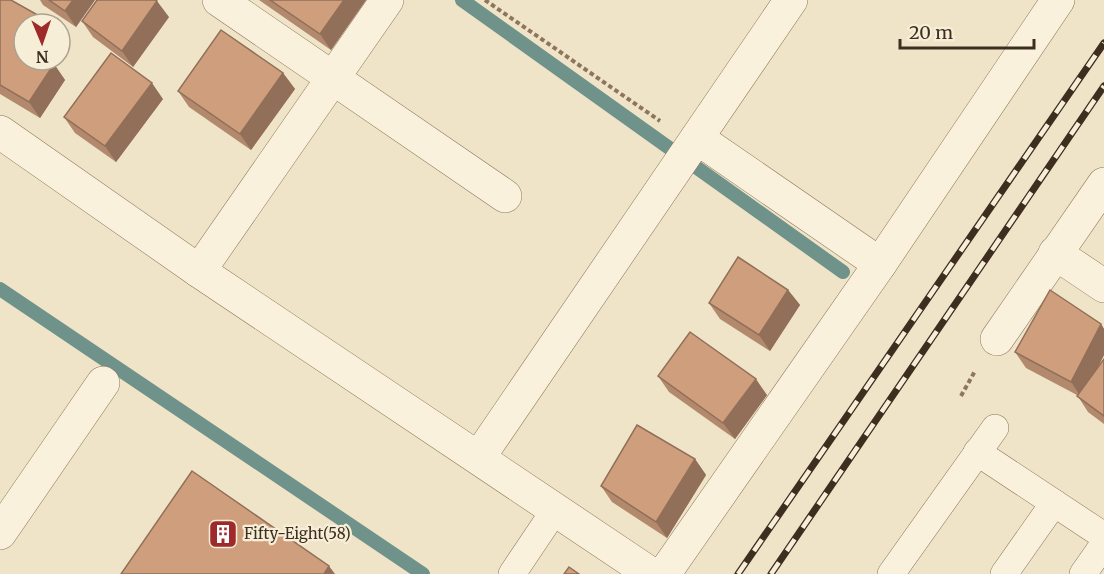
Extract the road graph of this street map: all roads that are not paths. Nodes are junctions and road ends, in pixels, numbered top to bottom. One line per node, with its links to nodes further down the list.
1 (219, 0): 5 (street)
2 (387, 0): 5 (street)
3 (791, 0): 7 (street)
4 (1058, 0): 11 (street)
5 (334, 78): 9 (street); 12 (street)
6 (0, 132): 12 (street)
7 (688, 150): 11 (street); 18 (street)
8 (1104, 184): 10 (street)
9 (505, 196)
10 (1055, 253): 13 (street); 14 (street)
11 (880, 264): 26 (street)
12 (199, 271): 18 (street)
13 (1104, 286)
14 (997, 339)
15 (103, 383): 21 (street)
16 (995, 428): 17 (lane)
17 (977, 452): 19 (lane); 27 (lane)
18 (479, 457): 20 (street)
19 (1054, 503): 22 (lane); 28 (lane)
20 (555, 510): 24 (lane); 25 (street)
21 (0, 534)
22 (1104, 536)
23 (1104, 544): 29 (lane)
24 (512, 574)
25 (651, 574)
26 (664, 574)
27 (891, 574)
28 (1004, 574)
29 (1083, 574)

